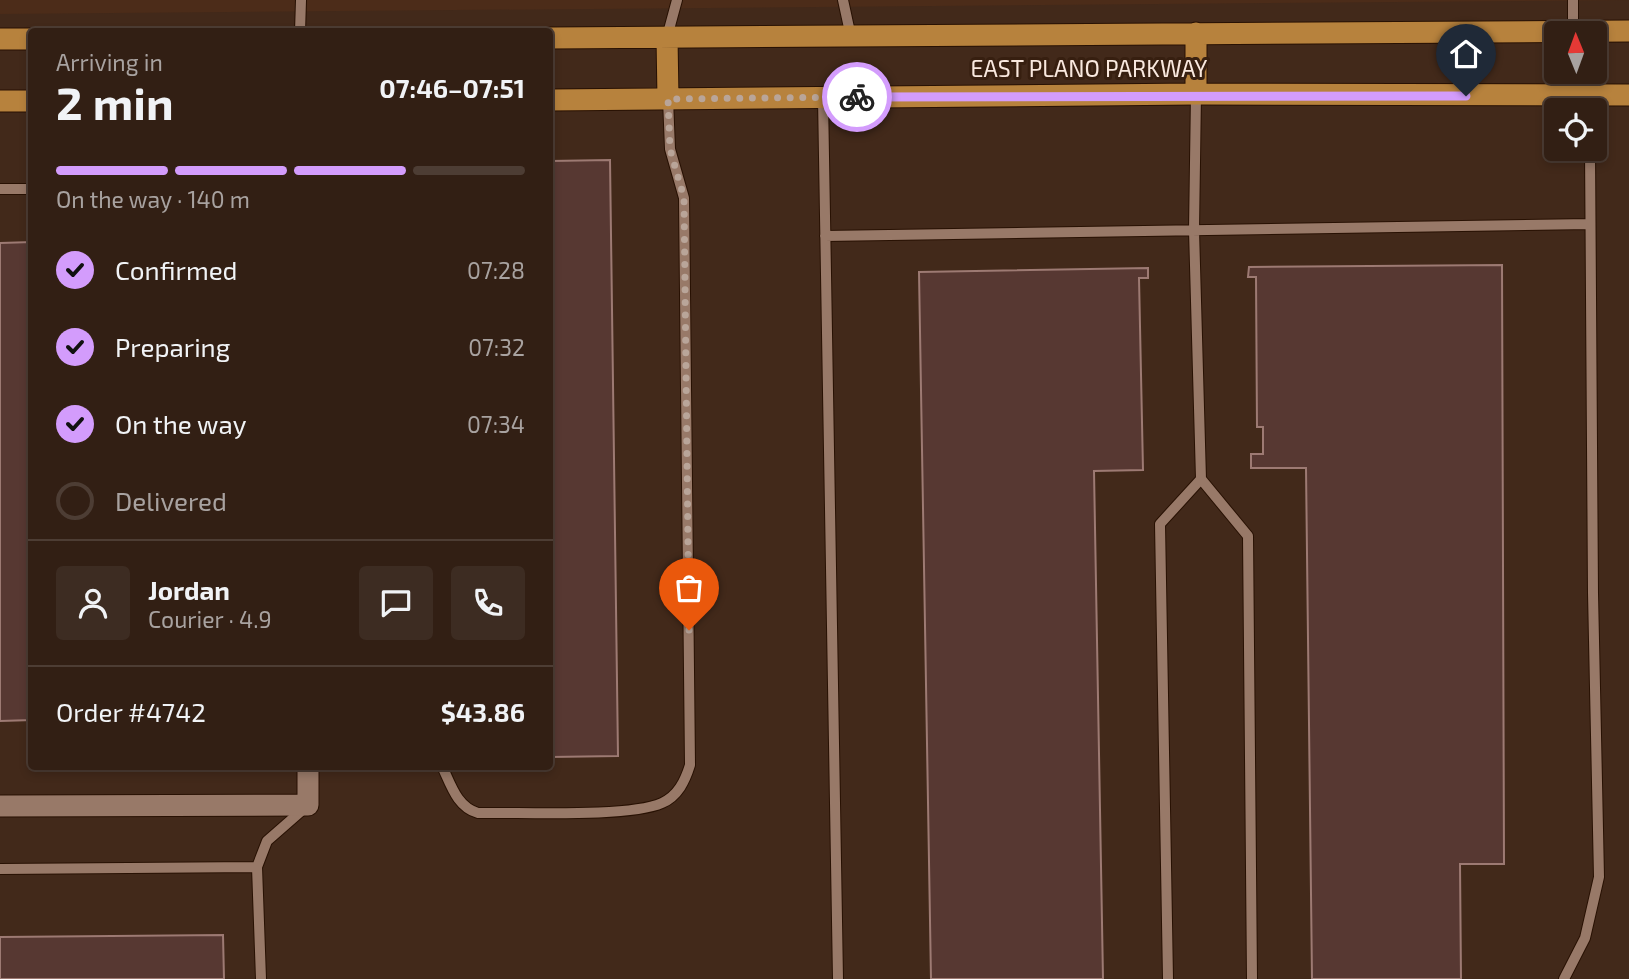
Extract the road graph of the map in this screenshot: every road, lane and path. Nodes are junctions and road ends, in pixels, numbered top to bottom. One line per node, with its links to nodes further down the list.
1 (301, 0): 6 (lane)
2 (677, 0): 11 (lane)
3 (843, 0): 12 (lane)
4 (1573, 0): 5 (lane)
5 (1573, 21)
6 (300, 28)
7 (1607, 31): 8 (main road, EAST PLANO PARKWAY)
8 (1629, 31)
9 (1544, 32): 10 (main road, EAST PLANO PARKWAY)
10 (1196, 33): 12 (main road, EAST PLANO PARKWAY); 16 (main road)
11 (667, 37): 12 (main road, EAST PLANO PARKWAY); 13 (main road, EAST PLANO PARKWAY); 20 (main road)
12 (851, 37)
13 (553, 38)
14 (0, 39): 15 (main road)
15 (28, 39)
16 (1196, 94): 18 (main road, EAST PLANO PARKWAY); 23 (main road, EAST PLANO PARKWAY); 29 (lane)
17 (1629, 96): 19 (main road, EAST PLANO PARKWAY)
18 (822, 98): 20 (main road, EAST PLANO PARKWAY); 30 (lane)
19 (1607, 98)
20 (668, 99): 22 (main road, EAST PLANO PARKWAY); 33 (lane)
21 (28, 100): 24 (main road)
22 (553, 100)
23 (1544, 100)
24 (0, 101)
25 (1590, 161): 28 (lane)
26 (0, 189): 27 (lane)
27 (28, 189)
28 (1590, 224): 29 (lane); 42 (lane)
29 (1194, 230): 30 (lane); 31 (lane)
30 (825, 236): 39 (lane)
31 (1201, 479): 40 (lane); 41 (lane)
32 (307, 770): 34 (street)
33 (444, 770)
34 (308, 805): 35 (street); 36 (lane)
35 (0, 806)
36 (257, 867): 37 (lane); 38 (lane)
37 (0, 869)
38 (261, 979)
39 (838, 979)
40 (1168, 979)
41 (1252, 979)
42 (1564, 979)

